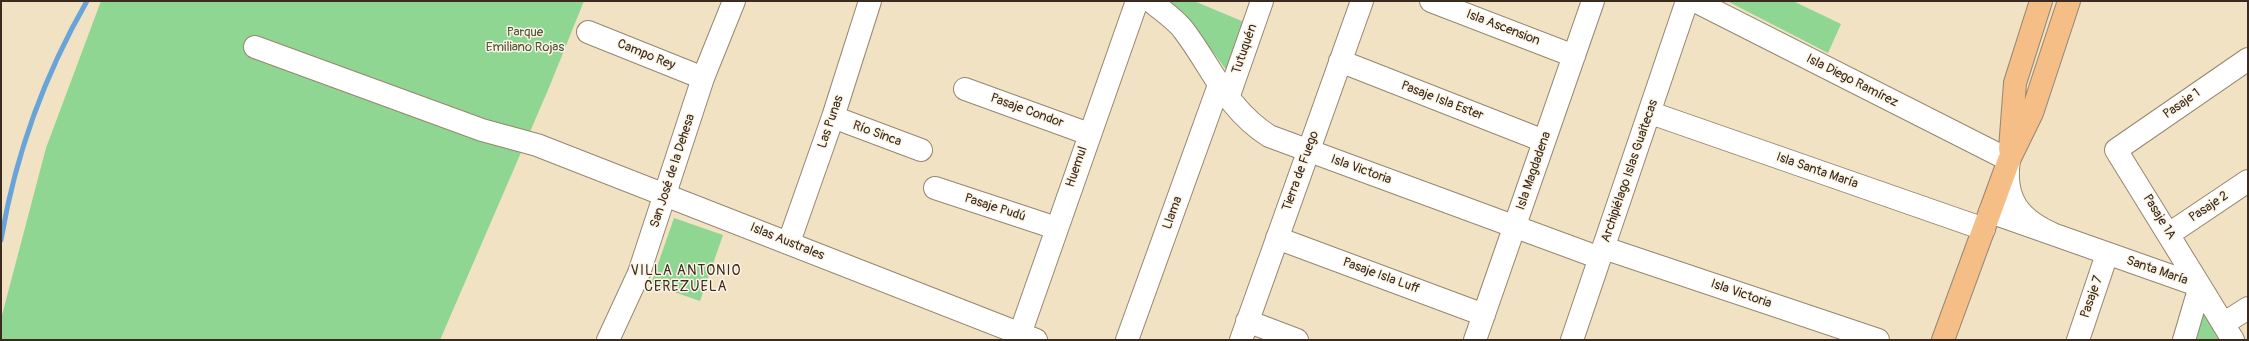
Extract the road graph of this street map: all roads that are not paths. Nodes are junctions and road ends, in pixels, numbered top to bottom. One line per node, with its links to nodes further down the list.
1 (734, 1): 18 (street, San José de la Dehesa)
2 (1137, 1): 23 (street, Huemul)
3 (1151, 1): 20 (street, Isla Victoria)
4 (1262, 1): 20 (street, Tutuquén)
5 (1362, 1): 17 (street, Tierra de Fuego)
6 (1432, 1): 15 (street, Isla Ascension)
7 (1593, 1): 15 (street, Isla Magdadena)
8 (1687, 1): 21 (street, Archipiélago Islas Guaitecas)
9 (1695, 1): 28 (street, Isla Diego Ramírez)
10 (2041, 1): 28 (main road)
11 (2069, 1): 28 (main road)
12 (865, 2): 22 (street, Las Punas)
13 (588, 32): 18 (street, Campo Rey)
14 (255, 47): 31 (street, Islas Australes)
15 (1574, 56): 24 (street, Isla Magdadena)
16 (2248, 59): 26 (street, Pasaje 1)
17 (1340, 61): 24 (street, Pasaje Isla Ester); 27 (street, Tierra de Fuego)
18 (704, 78): 31 (street, San José de la Dehesa)
19 (965, 89): 23 (street, Pasaje Condor)
20 (1224, 91): 27 (street, Isla Victoria); 48 (street, Llama)
21 (1651, 113): 32 (street, Isla Santa María); 39 (street, Archipiélago Islas Guaitecas)
22 (833, 117): 25 (street, Río Sinca); 38 (street, Las Punas)
23 (1089, 134): 34 (street, Huemul)
24 (1544, 141): 33 (street, Isla Magdadena)
25 (921, 150)
26 (2116, 150): 35 (street, Pasaje 1A)
27 (1308, 151): 33 (street, Isla Victoria); 37 (street, Tierra de Fuego)
28 (2009, 160): 32 (main road); 36 (street, Santa María)
29 (2248, 181): 35 (street, Pasaje 2)
30 (935, 188): 34 (street, Pasaje Pudú)
31 (666, 194): 38 (street, Islas Australes); 47 (street, San José de la Dehesa)
32 (1987, 221): 36 (street, Santa María); 53 (main road)
33 (1515, 227): 39 (street, Isla Victoria); 43 (street, Isla Magdadena)
34 (1056, 228): 46 (street, Huemul)
35 (2169, 234): 41 (street, Pasaje 1A)
36 (2055, 235): 40 (street, Santa María)
37 (1277, 238): 43 (street, Pasaje Isla Luff); 44 (street, Tierra de Fuego)
38 (788, 242): 46 (street, Islas Australes)
39 (1602, 253): 51 (street, Archipiélago Islas Guaitecas); 52 (street, Isla Victoria)
40 (2107, 254): 41 (street, Santa María); 54 (street, Pasaje 7)
41 (2200, 286): 45 (street, Santa María); 55 (street)
42 (2248, 308): 45 (street)
43 (1484, 315): 50 (street, Isla Magdadena)
44 (1244, 331): 49 (street)
45 (2228, 332)
46 (1028, 337)
47 (608, 340)
48 (1127, 340)
49 (1297, 340)
50 (1475, 340)
51 (1572, 340)
52 (1878, 340)
53 (1943, 340)
54 (2078, 340)
55 (2184, 340)

